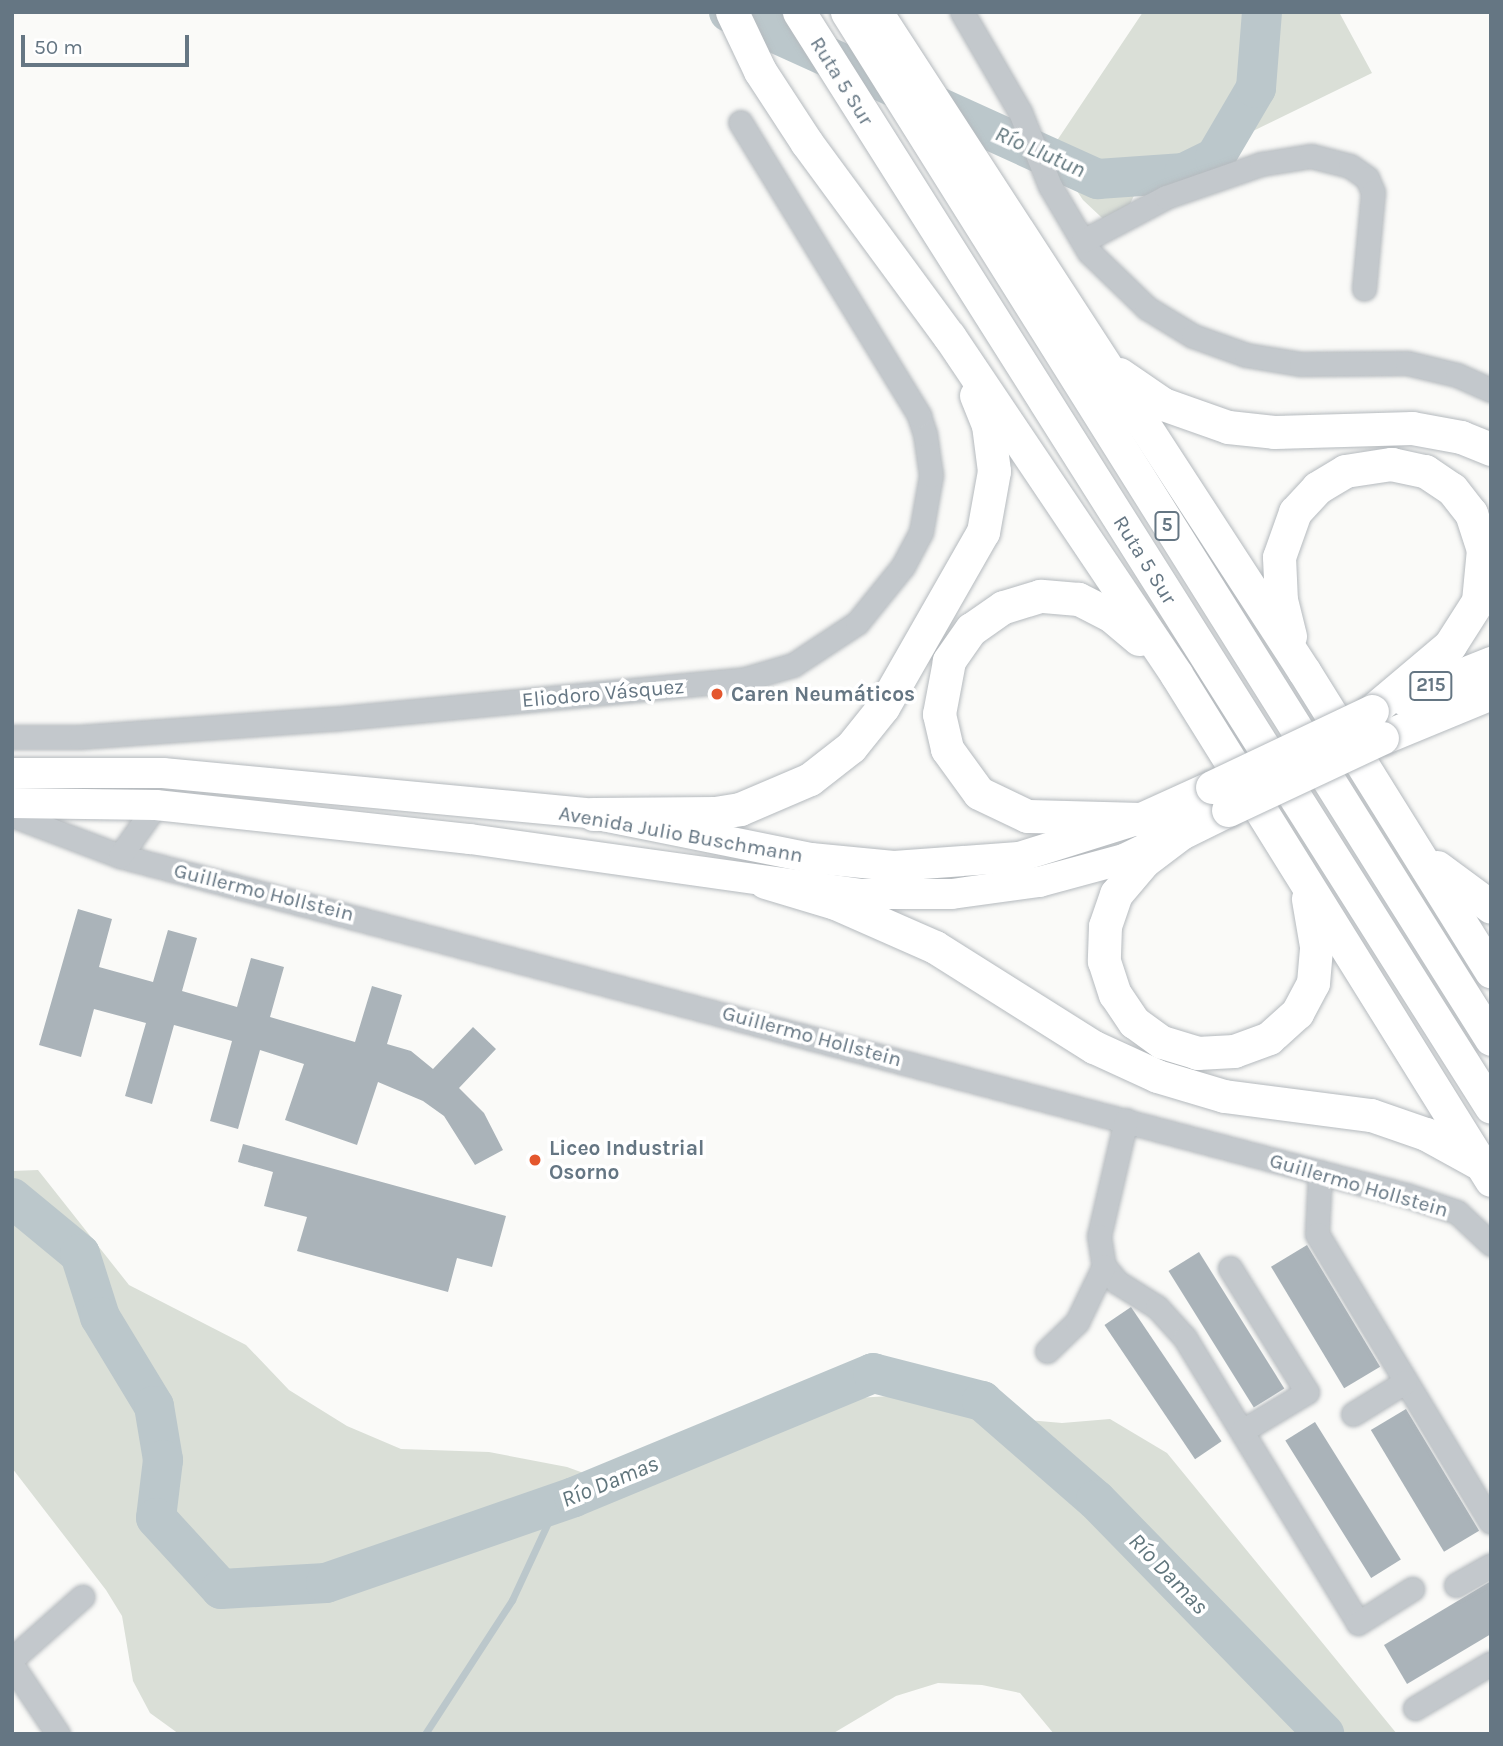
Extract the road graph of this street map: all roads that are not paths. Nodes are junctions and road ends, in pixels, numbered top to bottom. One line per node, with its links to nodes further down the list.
1 (732, 12): 9 (highway)
2 (800, 12): 36 (highway, Ruta 5 Sur / 5)
3 (847, 12): 35 (highway, Ruta 5 Sur / 5)
4 (876, 12): 10 (highway)
5 (962, 12): 7 (street)
6 (740, 122): 20 (street, Eliodoro Vásquez)
7 (1086, 246): 8 (street); 11 (street)
8 (1364, 289)
9 (949, 336): 15 (highway); 25 (highway)
10 (1101, 357): 12 (highway); 14 (highway)
11 (1491, 390)
12 (1491, 449)
13 (1491, 663): 19 (highway, 215)
14 (1304, 671): 19 (highway); 29 (highway)
15 (1176, 674): 27 (highway); 31 (highway)
16 (1491, 693): 18 (highway, 215)
17 (1491, 709): 18 (highway)
18 (1437, 712): 19 (highway, 215)
19 (1377, 725): 22 (highway, bridge)
20 (12, 737)
21 (12, 773): 25 (main road, Avenida Julio Buschmann)
22 (1220, 799): 27 (highway, Avenida Julio Buschmann); 28 (highway)
23 (12, 803): 24 (main road, Avenida Julio Buschmann)
24 (156, 805): 30 (street); 32 (main road, Avenida Julio Buschmann)
25 (593, 814): 27 (main road, Avenida Julio Buschmann)
26 (12, 816): 30 (street, Guillermo Hollstein)
27 (1140, 819)
28 (1181, 832): 31 (highway); 32 (main road, Avenida Julio Buschmann)
29 (1409, 838): 33 (highway); 34 (highway)
30 (120, 856): 37 (street, Guillermo Hollstein)
31 (1296, 867): 39 (highway)
32 (765, 882): 39 (highway)
33 (1491, 907)
34 (1491, 972)
35 (1491, 1038)
36 (1491, 1107)
37 (1126, 1120): 38 (street, Guillermo Hollstein); 41 (street)
38 (1320, 1172): 40 (street, Guillermo Hollstein); 44 (street)
39 (1486, 1173)
40 (1491, 1244)
41 (1104, 1266): 43 (street); 46 (street)
42 (1230, 1268): 46 (street)
43 (1047, 1351)
44 (1405, 1382): 45 (street); 47 (street)
45 (1353, 1414)
46 (1242, 1431): 50 (street)
47 (1491, 1522)
48 (1491, 1565): 49 (street)
49 (1456, 1585)
50 (1412, 1589)
51 (82, 1597): 52 (street)
52 (12, 1659)
53 (1491, 1663): 55 (street)
54 (12, 1665): 56 (street)
55 (1415, 1708)
56 (58, 1734)

